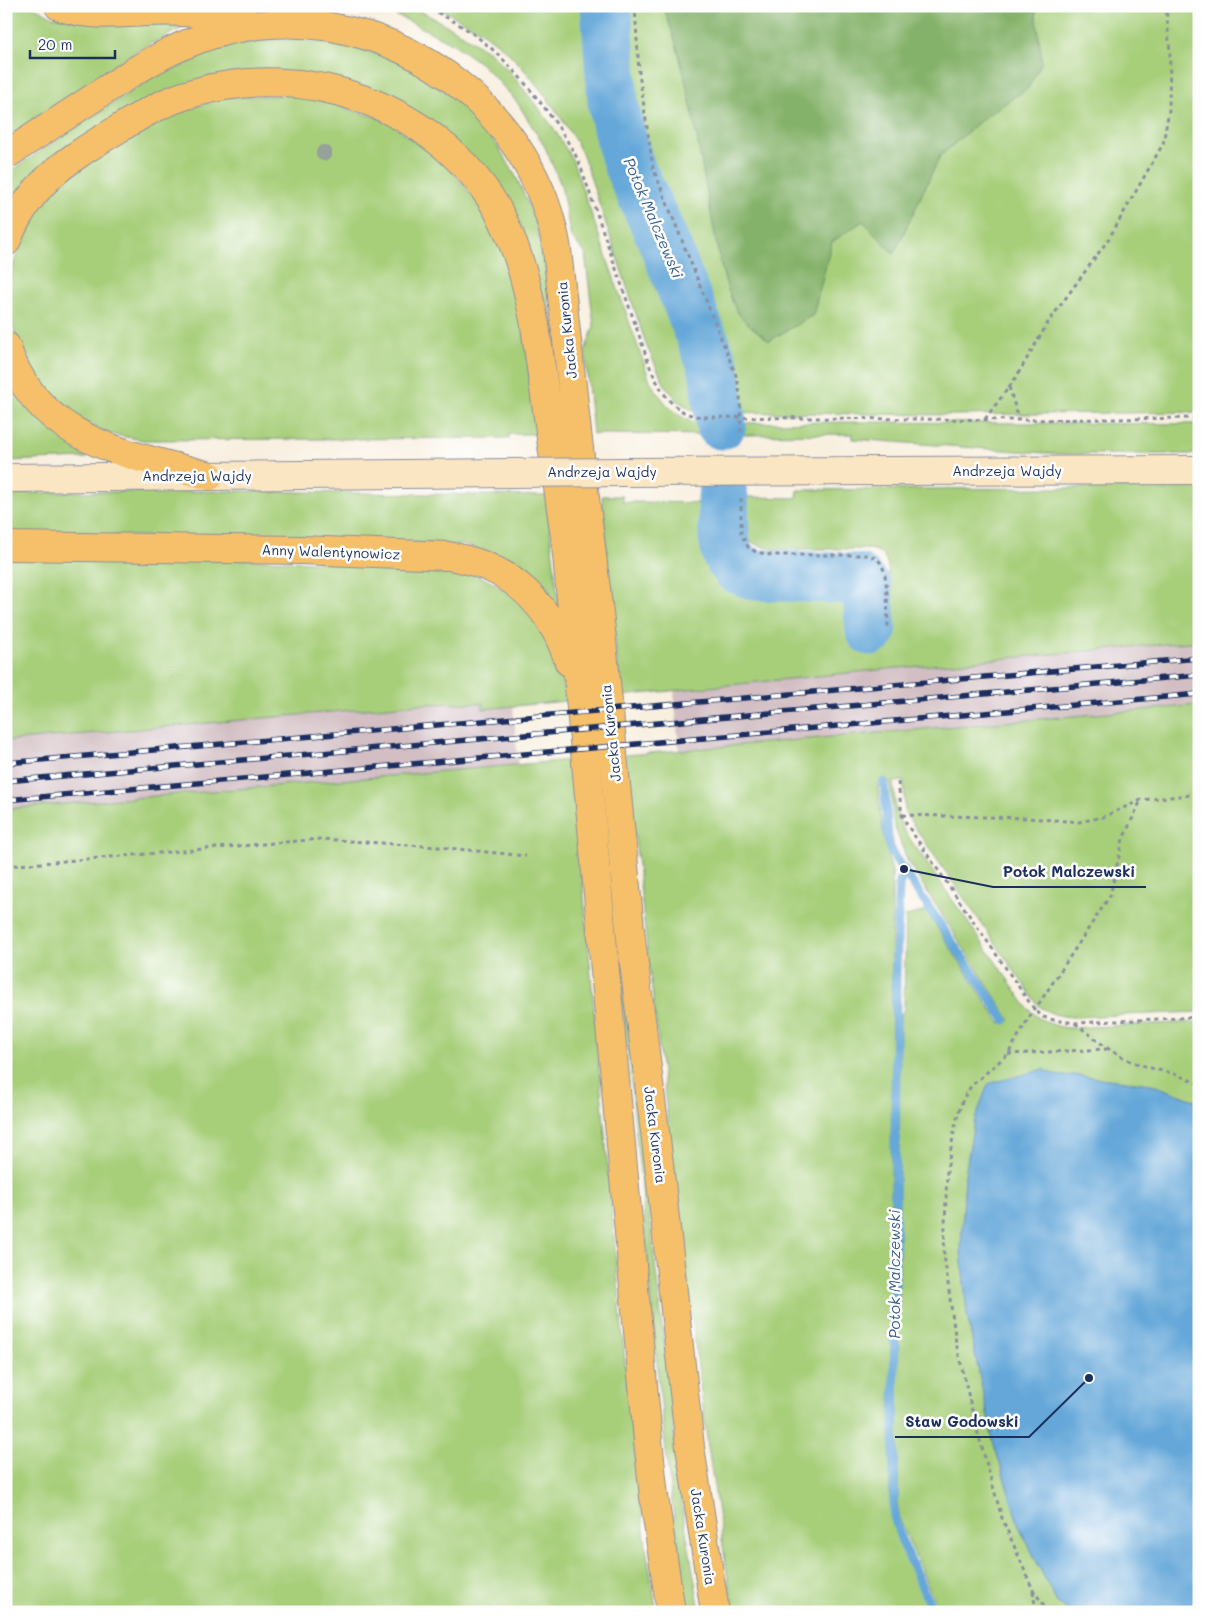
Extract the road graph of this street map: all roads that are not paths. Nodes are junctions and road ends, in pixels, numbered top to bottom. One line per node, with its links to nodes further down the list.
1 (59, 6): 2 (main road)
2 (271, 24): 3 (main road); 12 (main road, Jacka Kuronia)
3 (6, 155)
4 (6, 242): 10 (main road)
5 (6, 346): 7 (main road)
6 (1199, 470): 7 (main road, Andrzeja Wajdy, bridge)
7 (210, 476): 8 (main road, Andrzeja Wajdy)
8 (6, 478)
9 (6, 546): 10 (main road, Anny Walentynowicz)
10 (579, 698): 11 (main road, Jacka Kuronia)
11 (671, 1612)
12 (715, 1612)

